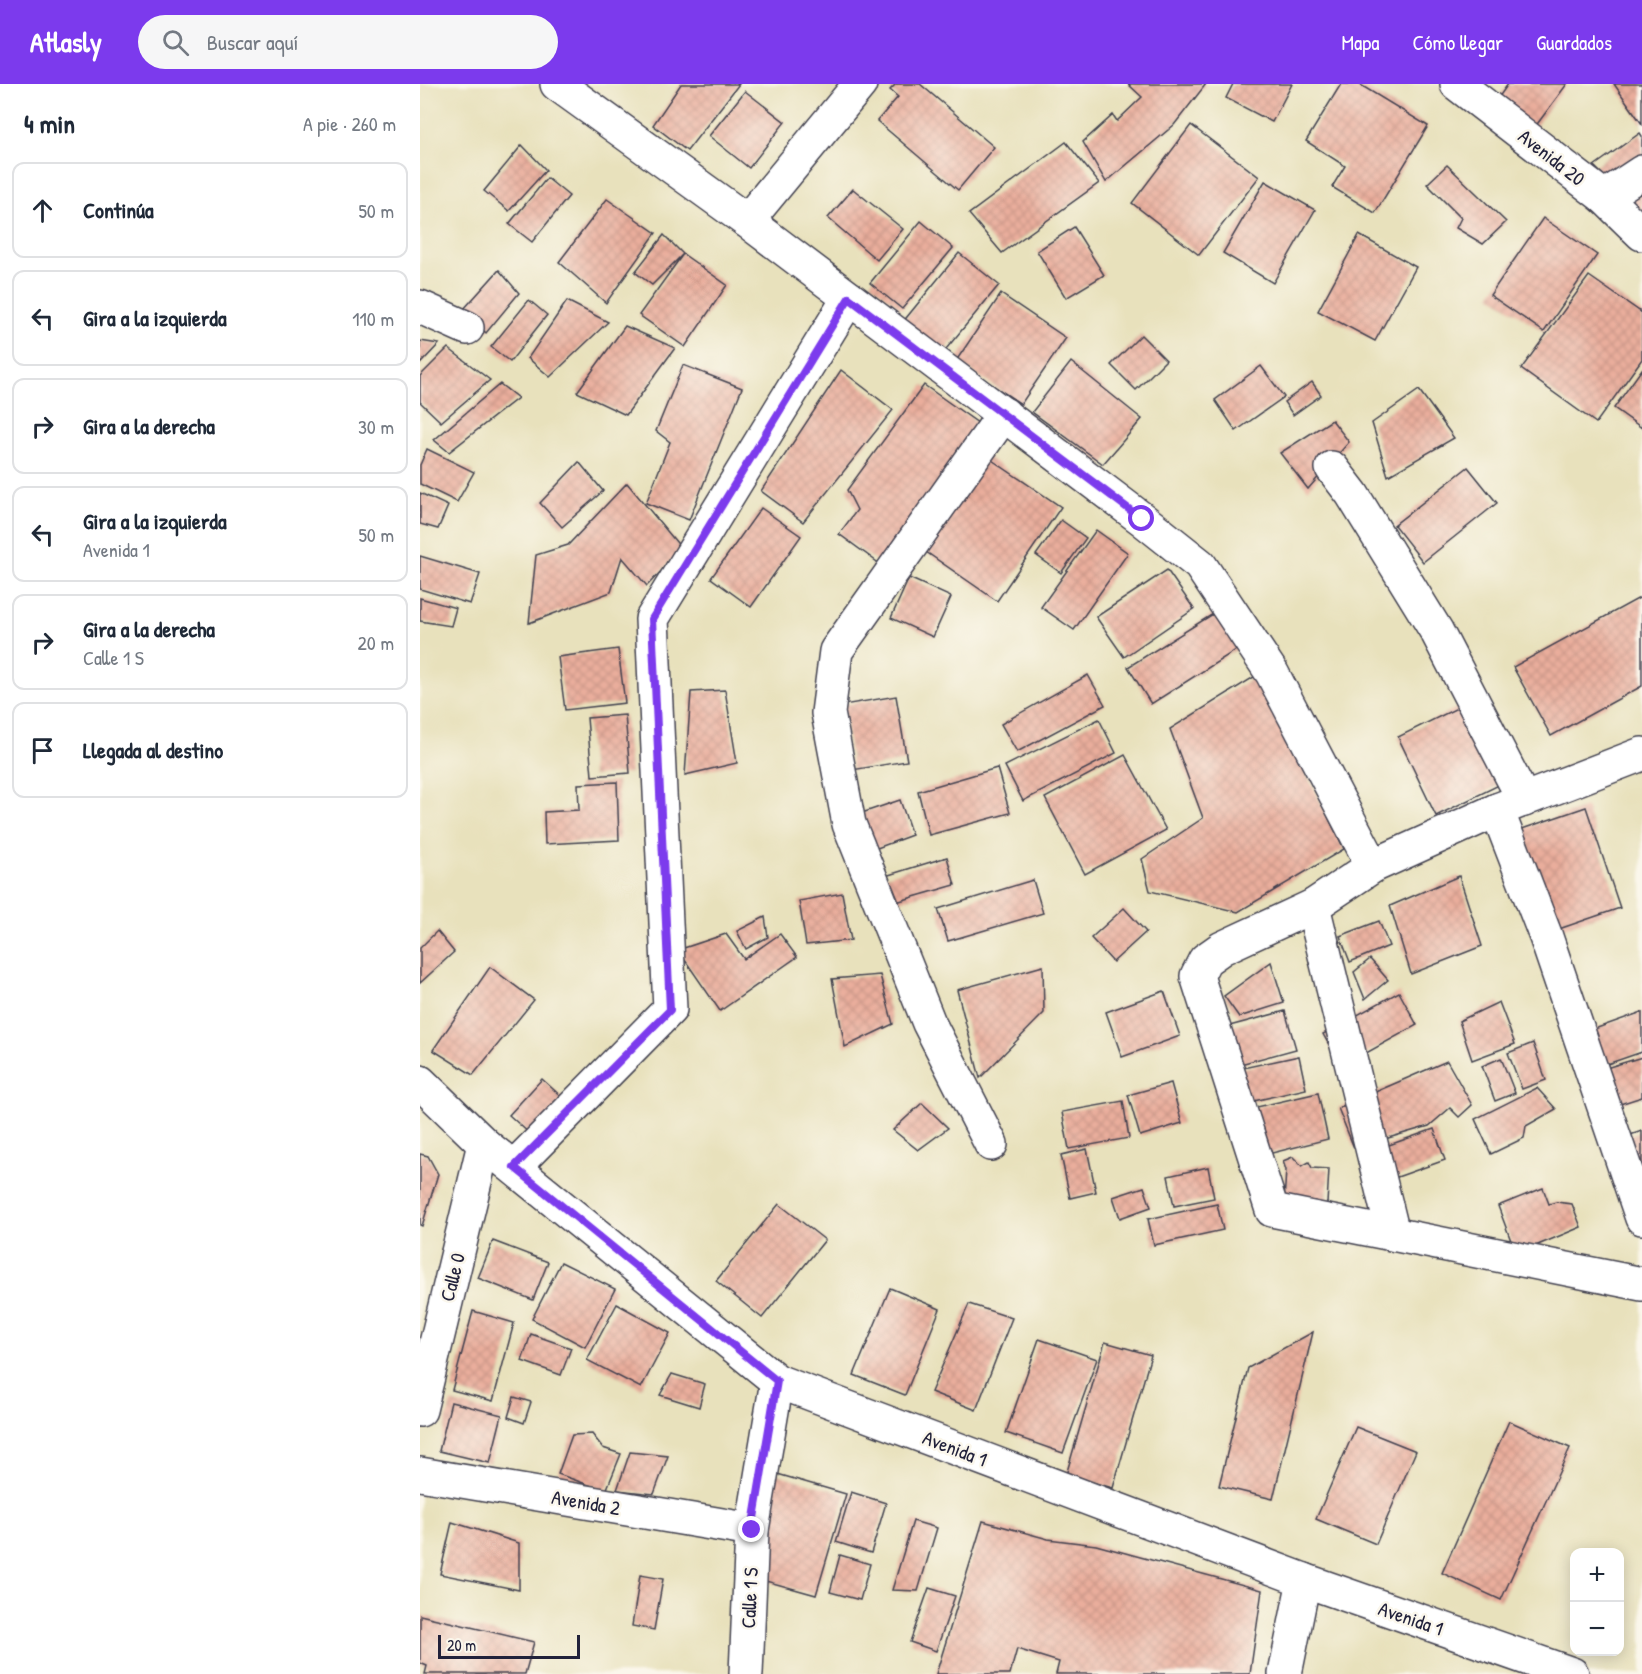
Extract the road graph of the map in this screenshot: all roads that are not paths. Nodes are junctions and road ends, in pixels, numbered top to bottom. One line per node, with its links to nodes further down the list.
1 (557, 84): 6 (street)
2 (860, 84): 6 (street)
3 (1457, 84): 5 (street, Avenida 20)
4 (1642, 172): 5 (street)
5 (1604, 197): 7 (street, Avenida 20)
6 (747, 221): 8 (street)
7 (1642, 234)
8 (849, 298): 11 (street); 20 (street)
9 (420, 307): 10 (street)
10 (467, 328)
11 (1004, 414): 15 (street); 19 (street)
12 (1332, 468): 14 (street)
13 (1642, 754): 14 (street)
14 (1511, 805): 15 (street); 21 (street)
15 (1374, 866): 16 (street)
16 (1313, 906): 22 (street); 22 (street)
17 (420, 1082): 18 (street, Avenida 1)
18 (484, 1144): 20 (street, Avenida 1); 25 (street, Calle 0)
19 (991, 1144)
20 (514, 1167): 24 (street, Avenida 1)
21 (1642, 1218)
22 (1393, 1234): 23 (street)
23 (1642, 1284)
24 (777, 1381): 27 (street, Calle 1 S); 28 (street, Avenida 1)
25 (420, 1410)
26 (420, 1474): 27 (street, Avenida 2)
27 (752, 1530): 29 (street, Calle 1 S)
28 (1304, 1580): 30 (street); 31 (street, Avenida 1)
29 (746, 1674)
30 (1286, 1674)
31 (1572, 1674)

